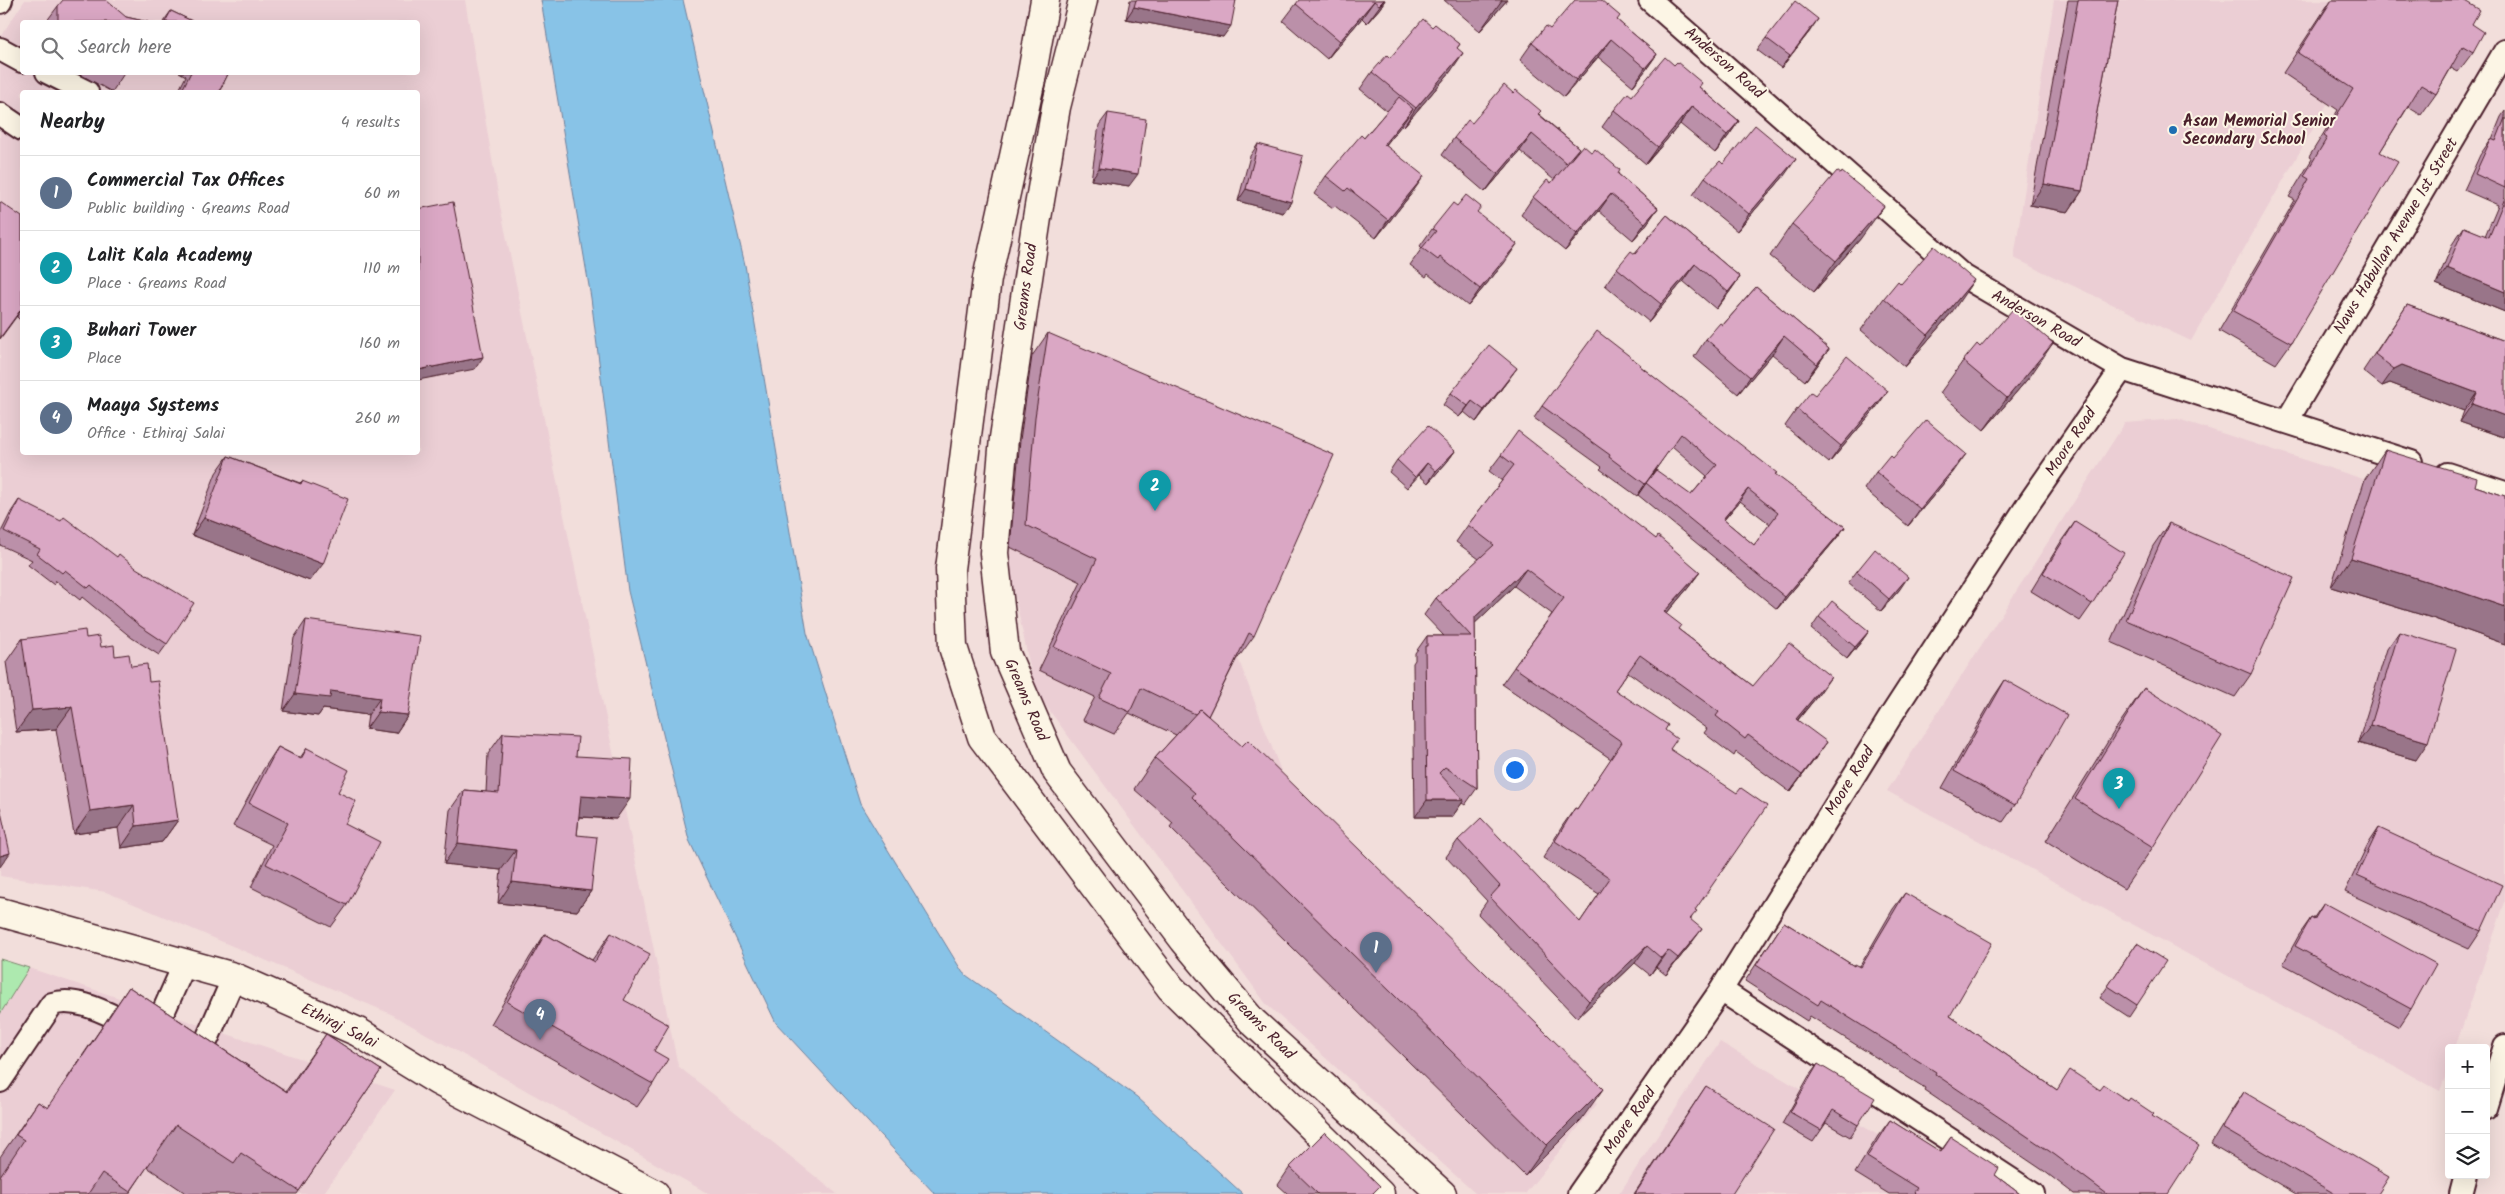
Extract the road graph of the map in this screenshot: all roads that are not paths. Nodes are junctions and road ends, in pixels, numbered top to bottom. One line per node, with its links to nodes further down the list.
1 (1045, 0): 24 (main road)
2 (1083, 0): 25 (main road, Greams Road)
3 (1650, 0): 11 (street, Anderson Road)
4 (0, 50): 6 (street)
5 (2505, 51): 12 (street, Naws Habullan Avenue 1st Street)
6 (20, 59)
7 (53, 75): 8 (street)
8 (83, 90)
9 (0, 114): 10 (street)
10 (20, 128)
11 (2122, 368): 12 (street, Anderson Road); 17 (street, Moore Road)
12 (2287, 421): 13 (street, Anderson Road)
13 (2505, 493)
14 (0, 912): 15 (main road, Ethiraj Salai)
15 (185, 963): 16 (main road, Ethiraj Salai); 19 (street)
16 (234, 977): 19 (street); 23 (main road, Ethiraj Salai)
17 (1720, 990): 26 (street, Moore Road); 27 (street)
18 (2505, 1046): 21 (street)
19 (182, 1051): 20 (street)
20 (0, 1081)
21 (2490, 1095)
22 (2465, 1179): 28 (street)
23 (656, 1194)
24 (1380, 1194)
25 (1442, 1194)
26 (1580, 1194)
27 (2034, 1194)
28 (2461, 1194)

